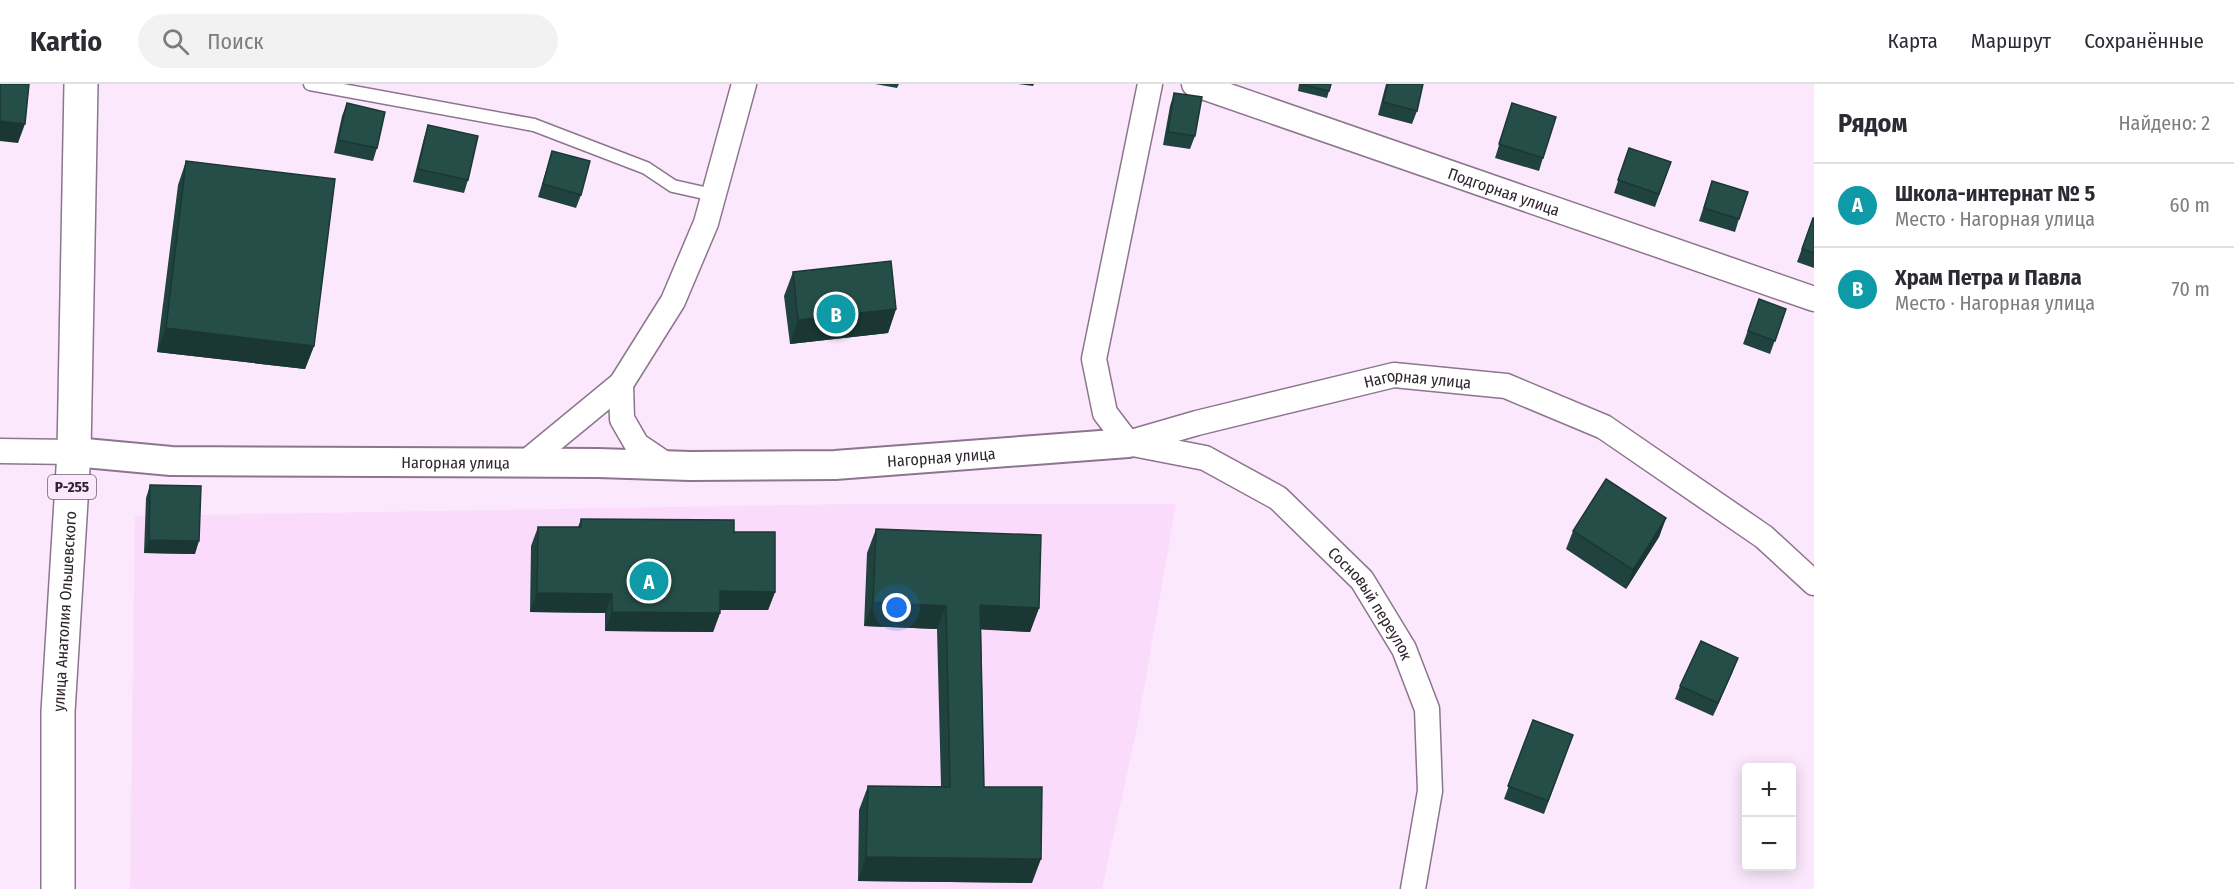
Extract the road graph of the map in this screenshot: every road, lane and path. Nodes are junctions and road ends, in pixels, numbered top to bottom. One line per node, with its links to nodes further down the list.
1 (81, 84): 11 (highway, улица Анатолия Ольшевского / Р-255)
2 (310, 84): 6 (lane)
3 (744, 84): 6 (street)
4 (1150, 84): 9 (street)
5 (1194, 84): 7 (street, Подгорная улица)
6 (713, 195): 8 (street)
7 (1814, 299)
8 (621, 384): 12 (street); 13 (street)
9 (1128, 443): 13 (street, Нагорная улица); 14 (street, Нагорная улица); 16 (street, Сосновый переулок)
10 (0, 451): 11 (street, Нагорная улица)
11 (74, 452): 12 (street, Нагорная улица); 15 (highway, улица Анатолия Ольшевского / Р-255)
12 (525, 463): 13 (street, Нагорная улица)
13 (668, 466)
14 (1814, 583)
15 (58, 889)
16 (1413, 889)

